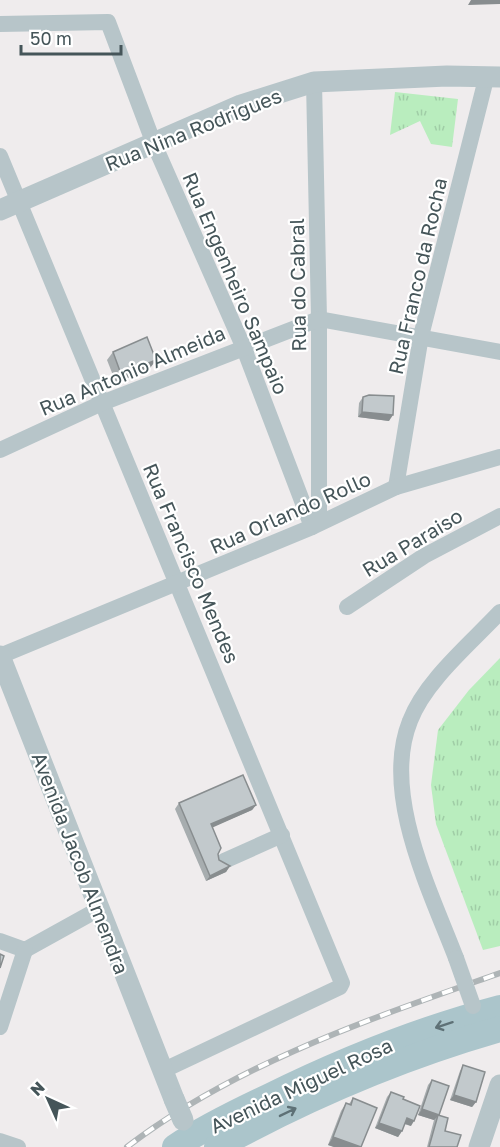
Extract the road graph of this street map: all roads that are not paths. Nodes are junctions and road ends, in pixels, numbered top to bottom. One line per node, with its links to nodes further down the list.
1 (0, 24): 4 (street, Rua Engenheiro Sampaio)
2 (494, 76): 3 (street, Rua Nina Rodrigues); 8 (street, Rua Franco da Rocha)
3 (314, 82): 4 (street, Rua Nina Rodrigues); 7 (street, Rua do Cabral)
4 (154, 144): 6 (street, Rua Nina Rodrigues); 9 (street, Rua Engenheiro Sampaio)
5 (0, 156): 6 (street, Rua Francisco Mendes)
6 (10, 206): 11 (street, Rua Francisco Mendes)
7 (319, 319): 8 (street, Rua Antonio Almeida); 9 (street, Rua Antonio Almeida); 16 (street, Rua do Cabral)
8 (421, 336): 10 (street, Rua Antonio Almeida); 14 (street, Rua Franco da Rocha)
9 (243, 346): 11 (street, Rua Antonio Almeida); 16 (street, Rua Engenheiro Sampaio)
10 (500, 352)
11 (102, 404): 12 (street, Rua Antonio Almeida); 17 (street, Rua Francisco Mendes)
12 (0, 450)
13 (500, 457): 14 (street, Rua Orlando Rollo)
14 (396, 488): 16 (street, Rua Orlando Rollo)
15 (500, 516): 18 (street, Rua Paraiso)
16 (315, 525): 17 (street, Rua Orlando Rollo)
17 (177, 584): 20 (street, Rua Orlando Rollo); 21 (street, Rua Francisco Mendes)
18 (347, 607)
19 (500, 612): 26 (street, bridge)
20 (0, 656): 23 (street, Avenida Jacob Almendra)
21 (282, 835): 22 (street); 29 (street, Rua Francisco Mendes)
22 (224, 861)
23 (99, 909): 25 (street); 29 (street, Avenida Jacob Almendra)
24 (0, 941): 25 (street)
25 (25, 950): 27 (street)
26 (483, 1009): 31 (main road, Avenida Miguel Rosa, one-way to 31)
27 (0, 1027)
28 (500, 1029): 32 (main road, Avenida Miguel Rosa, one-way to 28)
29 (162, 1071): 31 (street, Avenida Jacob Almendra, bridge)
30 (500, 1084): 36 (street)
31 (186, 1138)
32 (251, 1138): 35 (main road, Avenida Miguel Rosa)
33 (0, 1141): 34 (street)
34 (18, 1147)
35 (216, 1147)
36 (479, 1147)

